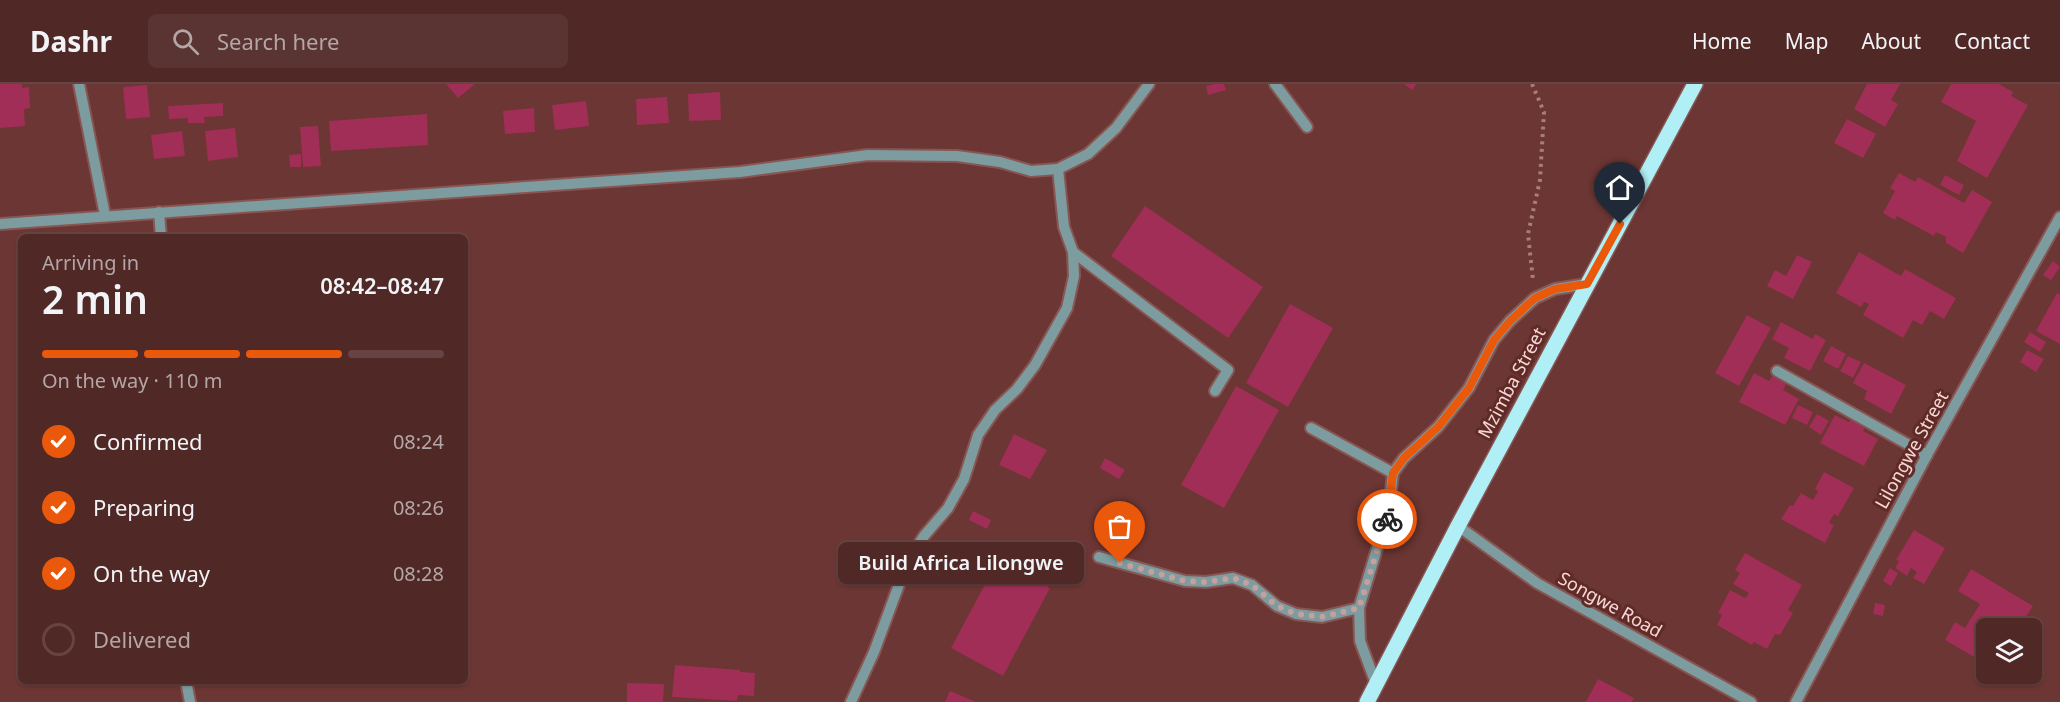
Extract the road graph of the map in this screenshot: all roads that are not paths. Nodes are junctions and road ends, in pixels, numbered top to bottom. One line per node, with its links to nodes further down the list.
1 (79, 84): 8 (street)
2 (1149, 84): 6 (street)
3 (1275, 84): 5 (street)
4 (1695, 84): 13 (main road, Mzimba Street)
5 (1307, 127)
6 (1058, 169): 7 (street); 12 (street)
7 (159, 212): 8 (street); 11 (street)
8 (105, 215): 10 (street)
9 (2060, 217): 17 (street, Lilongwe Street)
10 (0, 224)
11 (160, 234)
12 (1073, 252): 15 (street); 25 (street)
13 (1587, 284): 18 (street); 19 (main road, Mzimba Street)
14 (1777, 371): 17 (street)
15 (1215, 391)
16 (1311, 429): 18 (street)
17 (1927, 455): 28 (street, Lilongwe Street)
18 (1393, 473): 21 (street)
19 (1458, 526): 23 (main road, Mzimba Street); 27 (street, Songwe Road)
20 (1099, 557): 21 (street)
21 (1359, 608): 23 (street)
22 (187, 684): 24 (street)
23 (1376, 684): 26 (main road, Mzimba Street)
24 (190, 702)
25 (851, 702)
26 (1367, 702)
27 (1751, 702)
28 (1796, 702)

